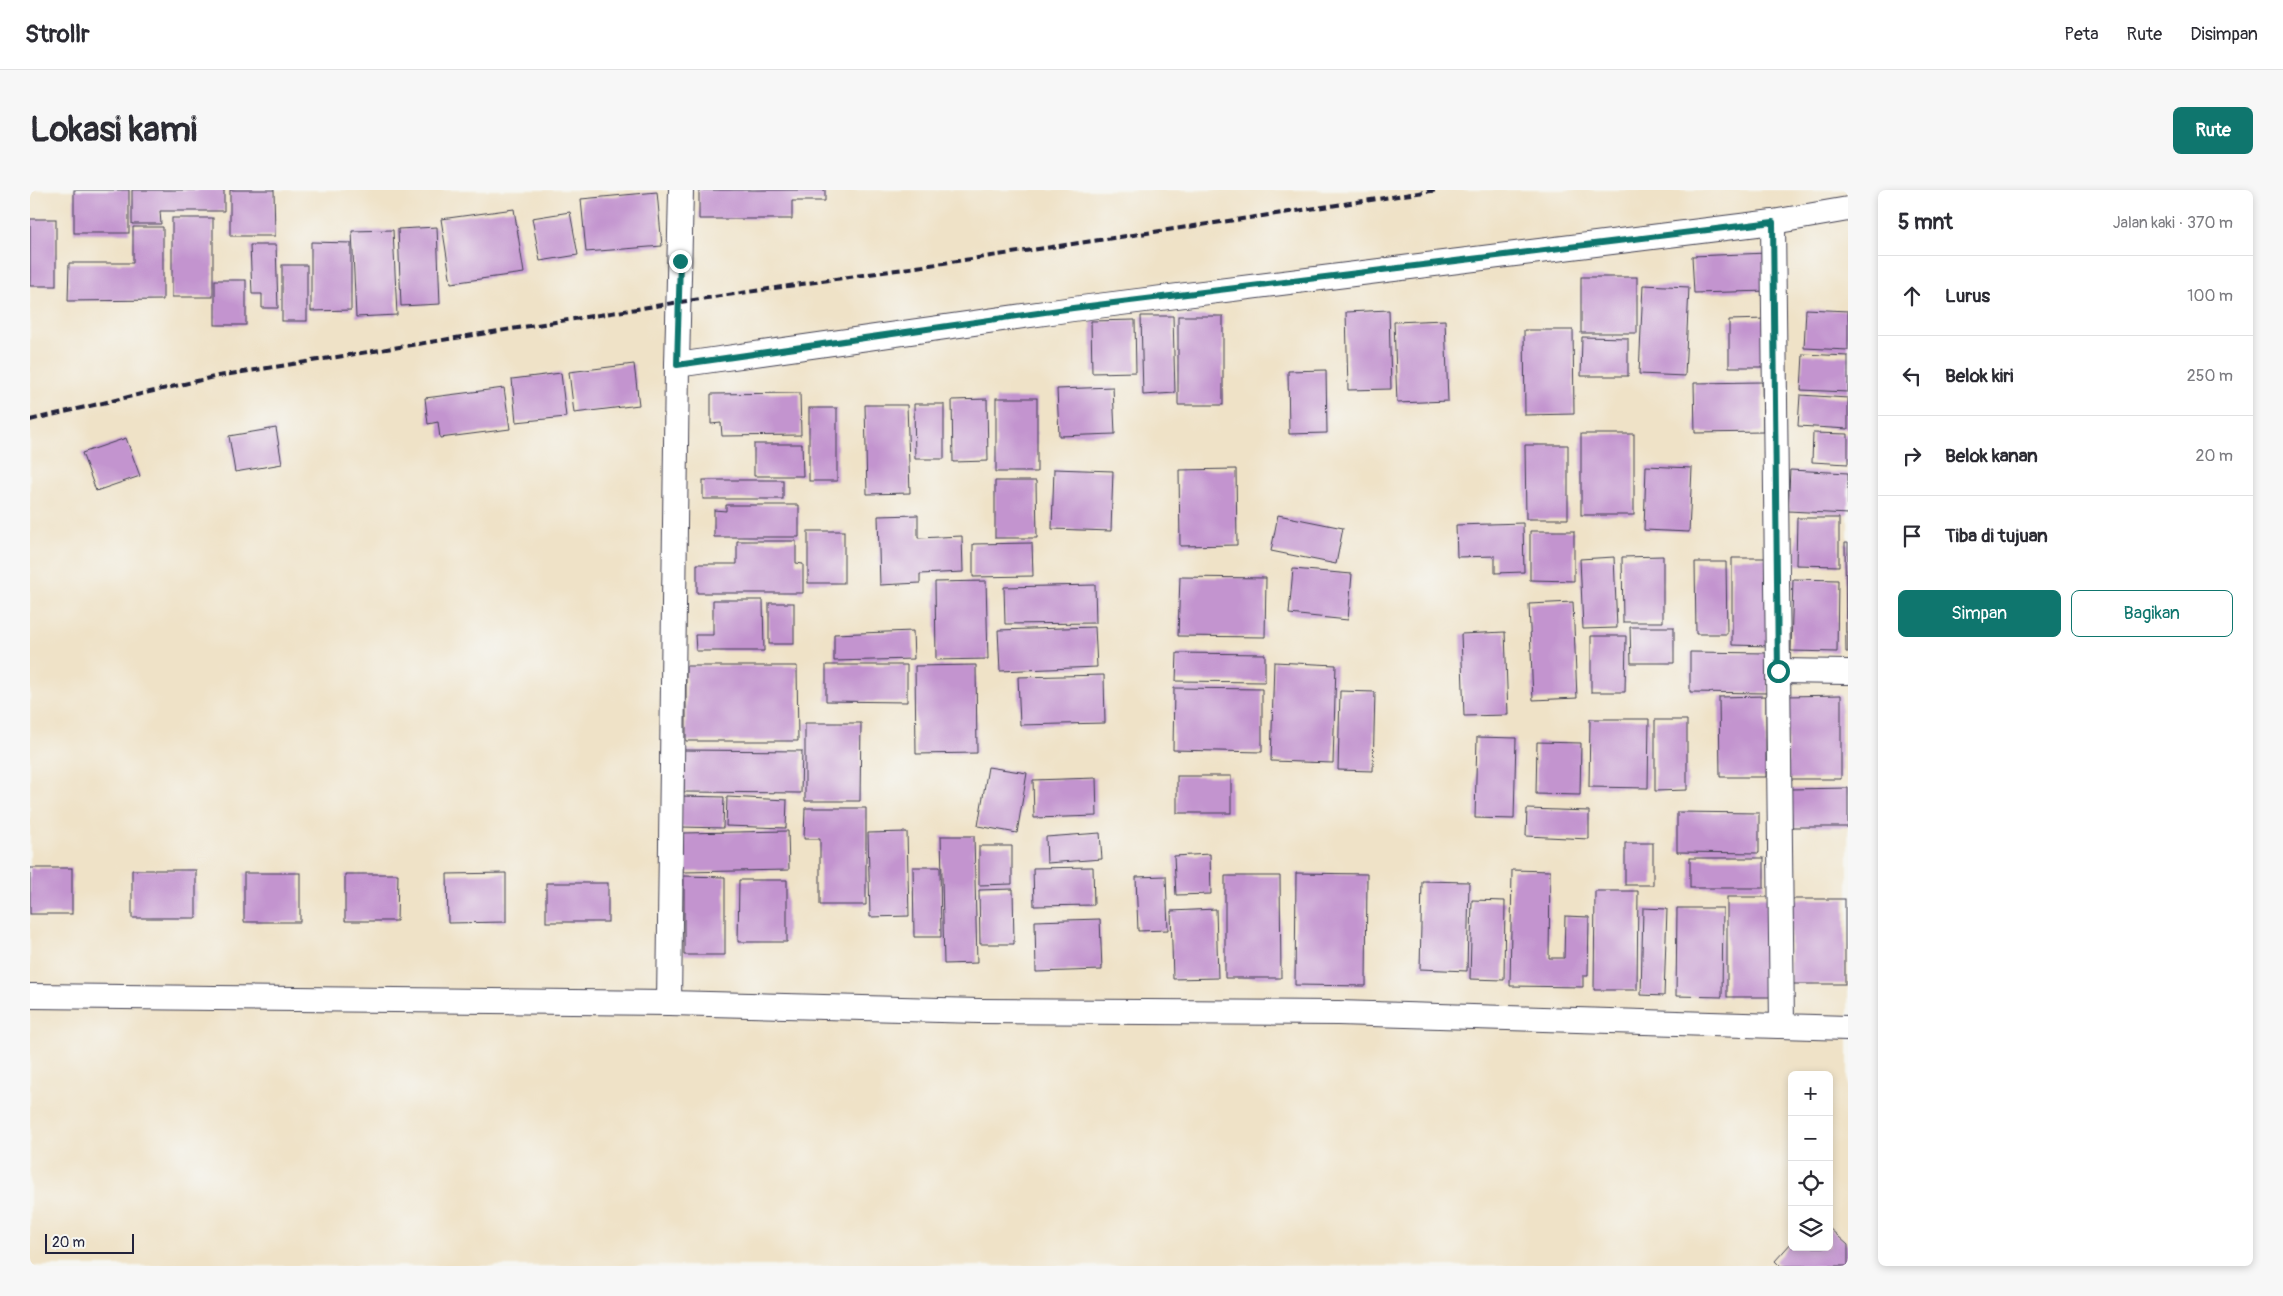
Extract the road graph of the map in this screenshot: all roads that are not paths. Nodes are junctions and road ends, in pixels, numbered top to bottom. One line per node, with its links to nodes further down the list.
1 (681, 190): 4 (street)
2 (1848, 209): 3 (street)
3 (1773, 222): 4 (street); 5 (street)
4 (677, 365): 8 (street)
5 (1778, 671): 6 (street); 9 (street)
6 (1848, 672)
7 (30, 996): 8 (street)
8 (669, 1003): 9 (street)
9 (1782, 1026): 10 (street)
10 (1848, 1028)

